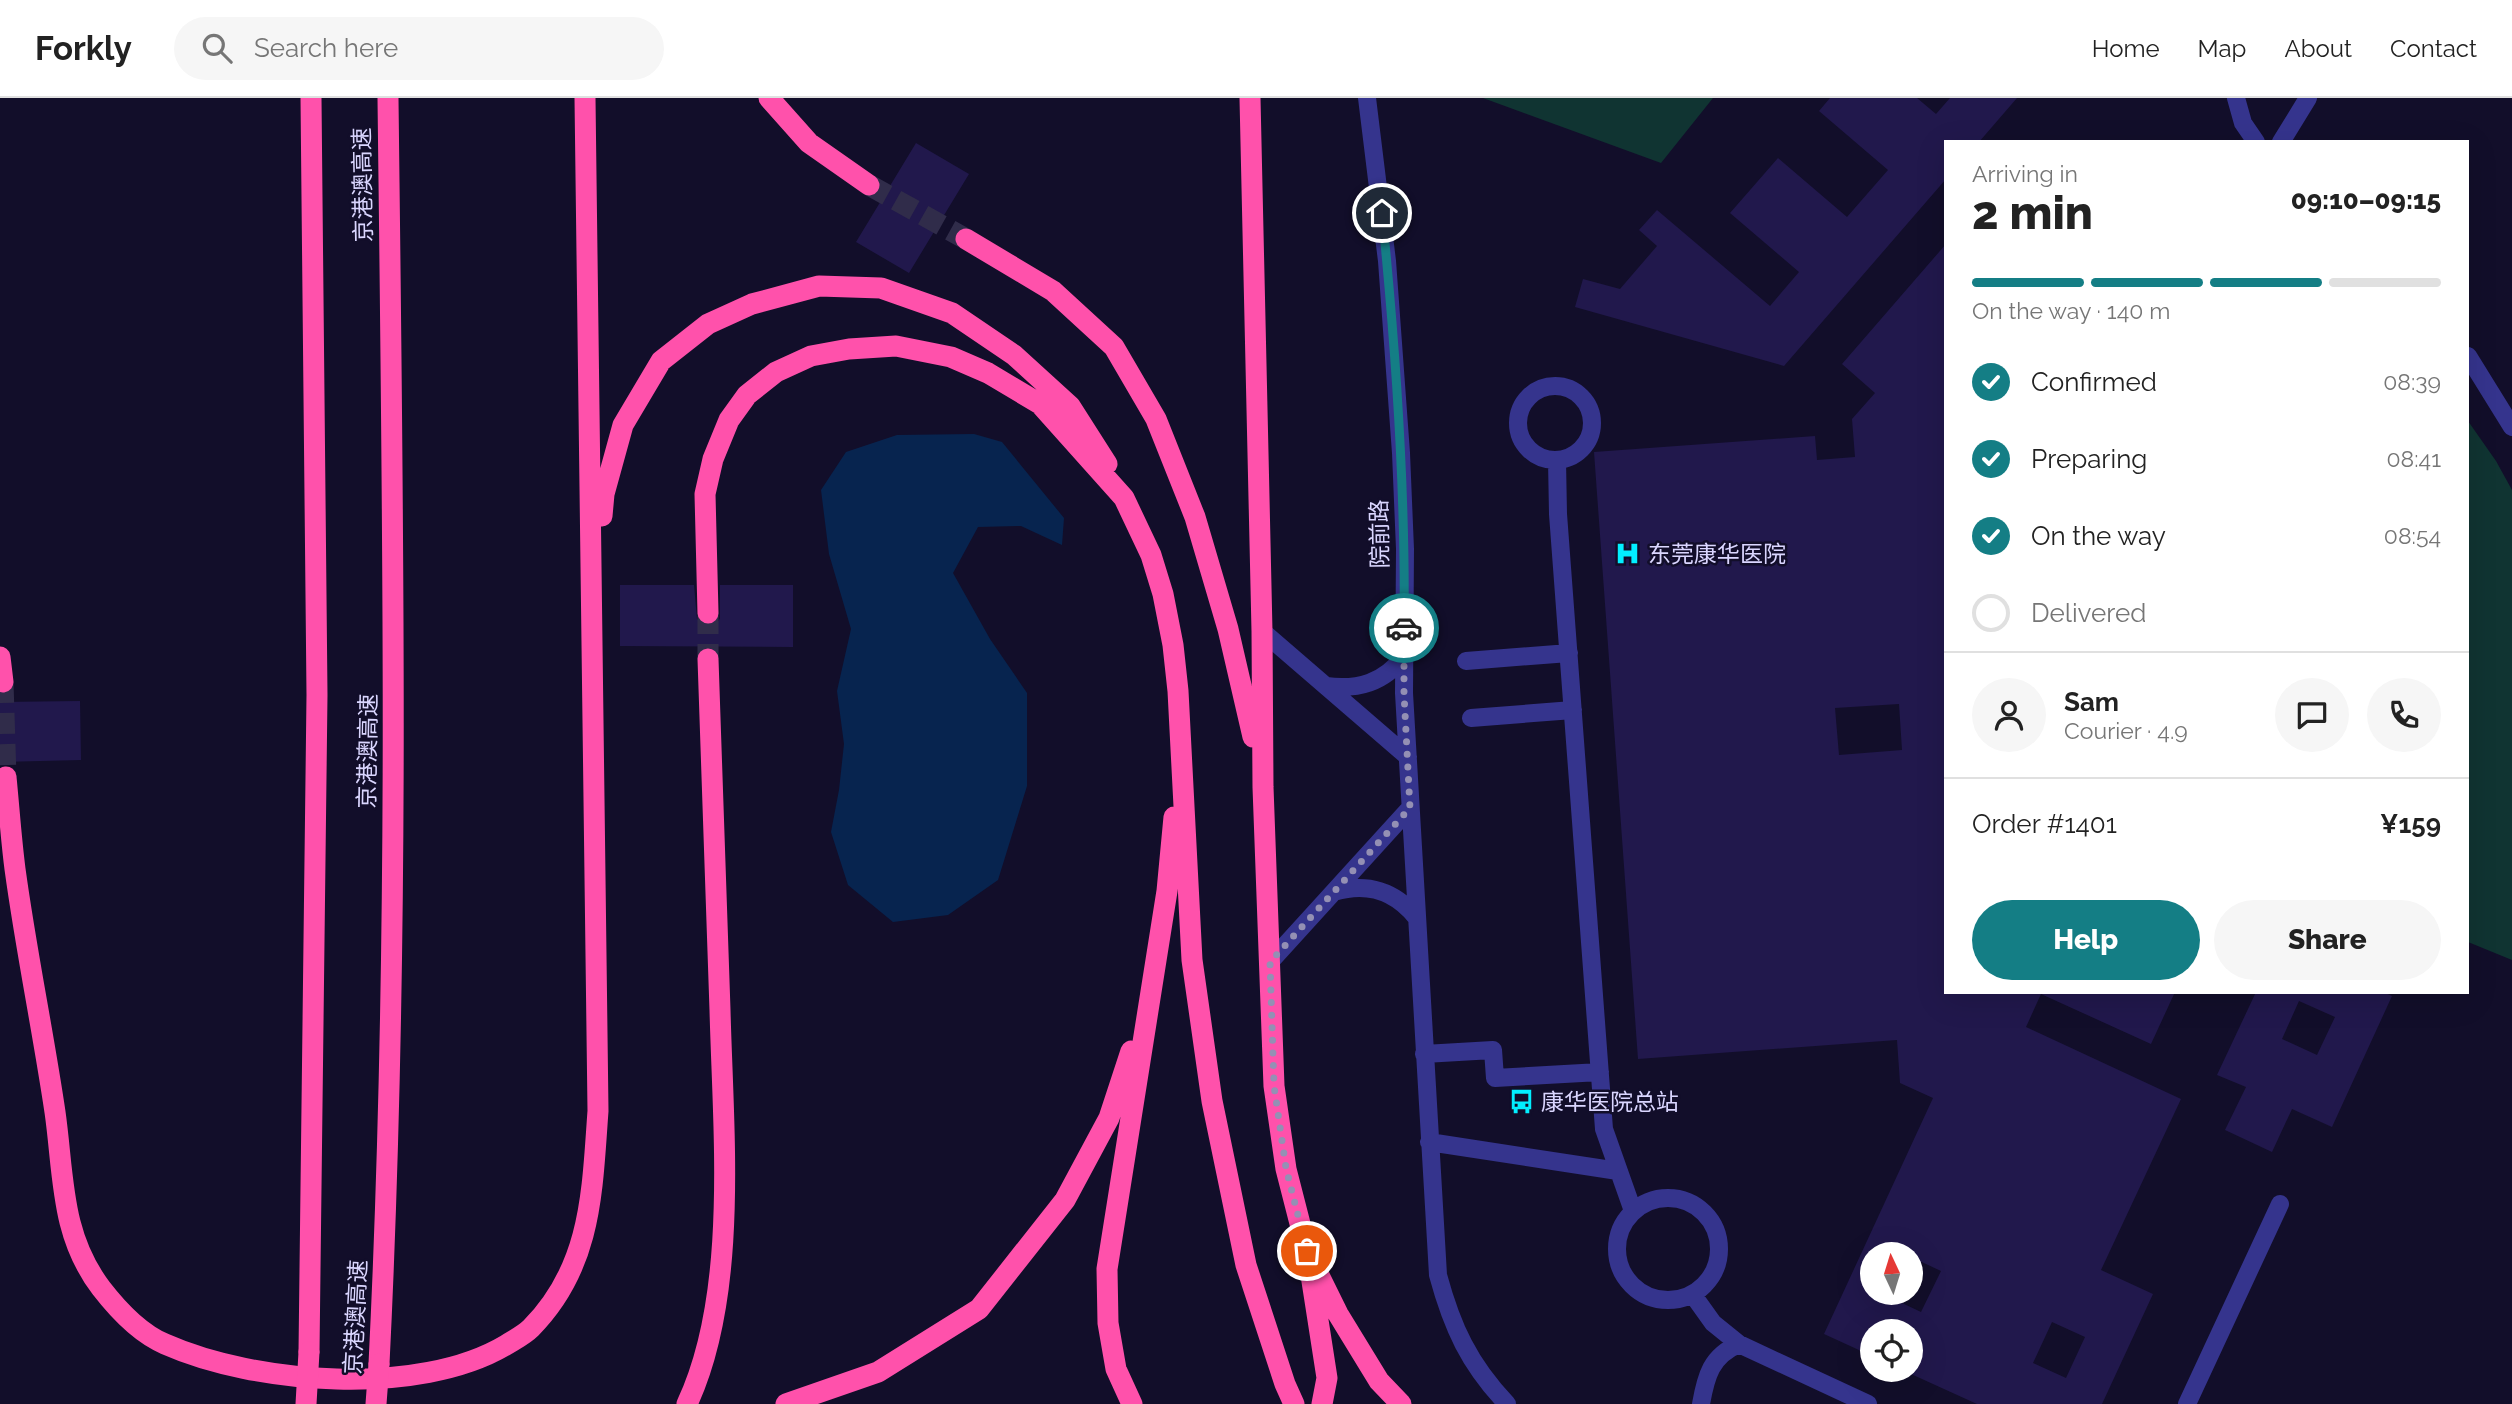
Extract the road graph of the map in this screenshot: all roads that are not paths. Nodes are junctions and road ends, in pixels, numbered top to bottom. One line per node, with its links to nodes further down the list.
1 (311, 98): 47 (highway, 京港澳高速, bridge)
2 (388, 98): 48 (highway, 京港澳高速, bridge)
3 (585, 98): 17 (highway)
4 (769, 98): 11 (highway)
5 (1250, 98): 19 (highway)
6 (1367, 98): 21 (lane, 院前路)
7 (2236, 98): 9 (lane)
8 (2308, 98): 10 (lane)
9 (2255, 140)
10 (2282, 140)
11 (869, 185)
12 (966, 239): 32 (highway)
13 (2469, 358): 14 (lane)
14 (2512, 427)
15 (1558, 460): 15 (lane); 20 (lane)
16 (1124, 498): 17 (highway); 18 (highway); 29 (highway)
17 (592, 609): 31 (highway)
18 (708, 613)
19 (1262, 631): 26 (lane); 32 (highway)
20 (1569, 653): 24 (lane); 27 (lane)
21 (1404, 656): 26 (lane); 30 (lane, 院前路)
22 (0, 657): 25 (highway)
23 (708, 659): 49 (highway)
24 (1466, 661)
25 (3, 682)
26 (1326, 686): 30 (lane)
27 (1573, 710): 28 (lane); 39 (lane)
28 (1471, 718)
29 (1181, 753): 37 (highway); 52 (highway)
30 (1408, 757): 33 (lane, 院前路)
31 (6, 777)
32 (1263, 787): 36 (highway)
33 (1410, 808): 34 (lane); 35 (lane, 院前路)
34 (1334, 892): 35 (lane); 36 (lane)
35 (1416, 917): 38 (lane, 院前路)
36 (1270, 962): 44 (highway)
37 (1150, 996): 50 (highway); 51 (highway)
38 (1424, 1054): 39 (lane); 40 (lane, 院前路)
39 (1600, 1072): 41 (lane)
40 (1429, 1142): 41 (lane); 55 (lane, 院前路)
41 (1618, 1171): 43 (lane)
42 (2280, 1204): 58 (lane)
43 (1633, 1212): 45 (lane); 45 (lane)
44 (1307, 1251): 53 (highway); 54 (highway)
45 (1693, 1294): 46 (lane)
46 (1739, 1344): 56 (lane); 57 (lane)
47 (306, 1404)
48 (376, 1404)
49 (687, 1404)
50 (786, 1404)
51 (1132, 1404)
52 (1294, 1404)
53 (1322, 1404)
54 (1401, 1404)
55 (1507, 1404)
56 (1702, 1404)
57 (1868, 1404)
58 (2187, 1404)

